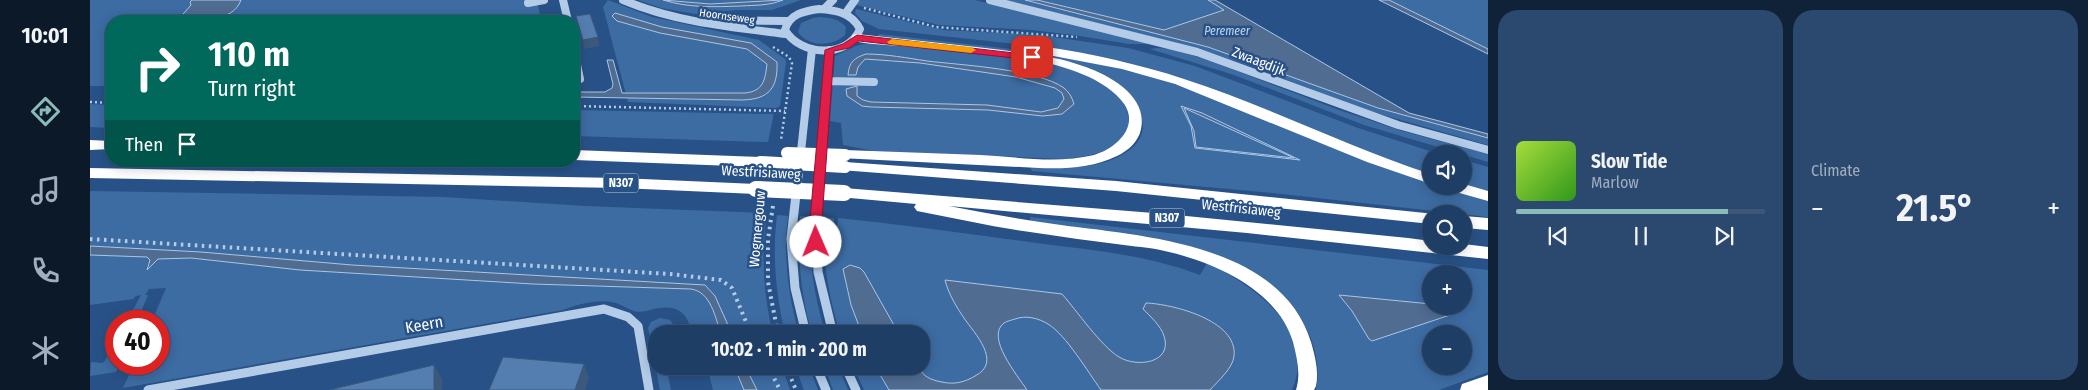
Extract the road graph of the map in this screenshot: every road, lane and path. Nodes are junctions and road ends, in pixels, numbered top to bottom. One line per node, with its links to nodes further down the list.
1 (544, 0): 7 (street)
2 (563, 0): 10 (street)
3 (623, 0): 11 (street, Hoornseweg)
4 (833, 0): 8 (street)
5 (990, 0): 28 (street, Zwaagdijk)
6 (853, 2): 9 (street); 13 (path)
7 (528, 3)
8 (824, 10): 9 (street); 12 (street)
9 (845, 14): 15 (street)
10 (567, 15)
11 (665, 15): 12 (street, Hoornseweg); 14 (street, Hoornseweg)
12 (788, 21): 16 (street)
13 (923, 24)
14 (765, 31): 16 (street, Hoornseweg); 24 (path)
15 (858, 33): 18 (street); 30 (highway, N307); 32 (highway)
16 (786, 34): 17 (street)
17 (812, 49): 18 (street); 44 (street)
18 (829, 50): 19 (street)
19 (827, 81): 20 (street); 45 (street)
20 (874, 82)
21 (90, 102): 22 (path)
22 (105, 102)
23 (580, 106): 24 (path)
24 (785, 111): 27 (path)
25 (90, 145): 26 (highway)
26 (105, 145)
27 (780, 150)
28 (1488, 150)
29 (580, 155): 30 (highway, Westfrisiaweg / N307, bridge)
30 (845, 161): 37 (highway, Westfrisiaweg / N307)
31 (90, 173): 34 (highway, Westfrisiaweg / N307, bridge)
32 (1422, 176)
33 (1472, 191): 35 (highway)
34 (844, 193): 41 (highway, Westfrisiaweg / N307); 57 (highway, N307)
35 (1488, 196)
36 (774, 198): 43 (path, Wogmergouw)
37 (1422, 217)
38 (1472, 223): 39 (highway)
39 (1488, 224)
40 (90, 239): 42 (path)
41 (1488, 253)
42 (747, 325)
43 (776, 325)
44 (804, 325)
45 (831, 325)
46 (772, 375): 53 (path)
47 (790, 375): 54 (path)
48 (820, 375): 55 (street)
49 (849, 375): 56 (street)
50 (1488, 383): 58 (highway)
51 (148, 390): 52 (street, Keern)
52 (649, 390)
53 (780, 390)
54 (796, 390)
55 (826, 390)
56 (856, 390)
57 (1305, 390)
58 (1469, 390)

